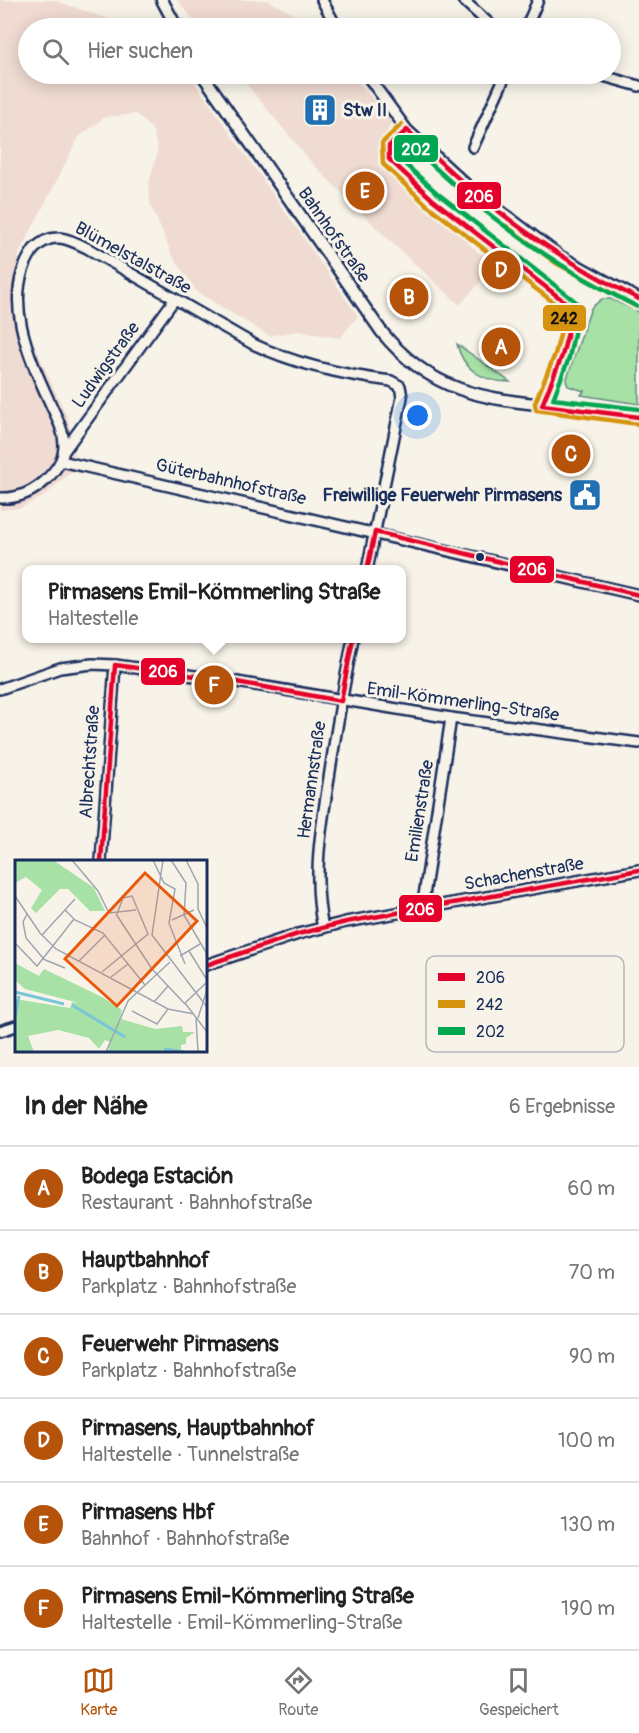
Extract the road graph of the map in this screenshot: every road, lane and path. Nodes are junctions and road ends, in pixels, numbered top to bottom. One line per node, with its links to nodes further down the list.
1 (162, 0): 5 (street)
2 (322, 0): 6 (street)
3 (463, 0): 7 (street)
4 (538, 0): 8 (street)
5 (172, 18)
6 (332, 18)
7 (483, 18)
8 (530, 18)
9 (621, 81): 13 (street)
10 (209, 84): 17 (street, Bahnhofstraße)
11 (373, 84): 15 (street)
12 (501, 84): 14 (street)
13 (639, 86)
14 (473, 147)
15 (639, 299)
16 (174, 300): 18 (street, Ludwigstraße); 18 (street, Blümelstalstraße); 20 (street, Blümelstalstraße)
17 (639, 417)
18 (63, 456): 19 (street); 20 (street, Güterbahnhofstraße)
19 (0, 498)
20 (375, 532): 21 (street); 22 (street, Güterbahnhofstraße)
21 (368, 565)
22 (639, 595)
23 (352, 643): 26 (street, Hermannstraße)
24 (115, 665): 25 (street, Emil-Kömmerling-Straße); 26 (street, Emil-Kömmerling-Straße); 29 (street, Albrechtstraße)
25 (0, 689)
26 (341, 701): 27 (street, Emil-Kömmerling-Straße); 32 (street, Hermannstraße)
27 (451, 718): 28 (street, Emil-Kömmerling-Straße); 31 (street, Emilienstraße)
28 (639, 743)
29 (101, 860)
30 (639, 870): 31 (street, Schachenstraße)
31 (422, 909): 32 (street, Schachenstraße)
32 (323, 928): 33 (street, Schachenstraße)
33 (207, 965)
34 (15, 1026): 35 (street)
35 (0, 1031)

